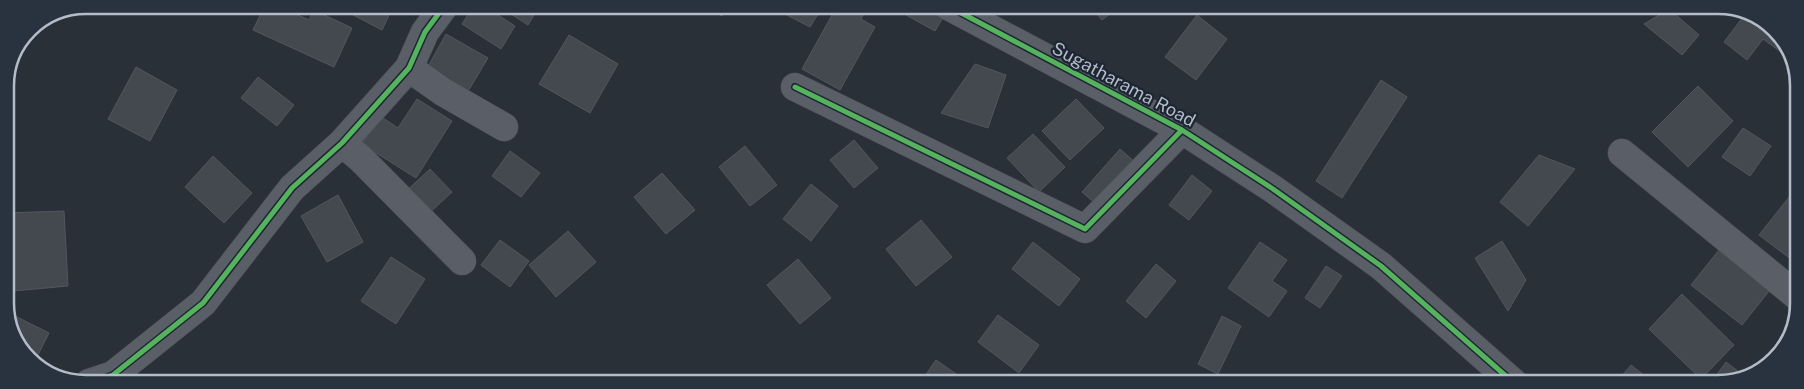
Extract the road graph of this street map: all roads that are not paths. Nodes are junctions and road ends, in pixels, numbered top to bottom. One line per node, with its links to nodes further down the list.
1 (438, 14): 3 (street)
2 (963, 14): 6 (street, Sugatharama Road)
3 (409, 68): 5 (street); 7 (street)
4 (795, 87): 6 (street)
5 (504, 127)
6 (1182, 130): 12 (street, Sugatharama Road)
7 (342, 143): 9 (street); 11 (street)
8 (1622, 153): 10 (street)
9 (462, 261)
10 (1790, 290)
11 (113, 375)
12 (1505, 375)

